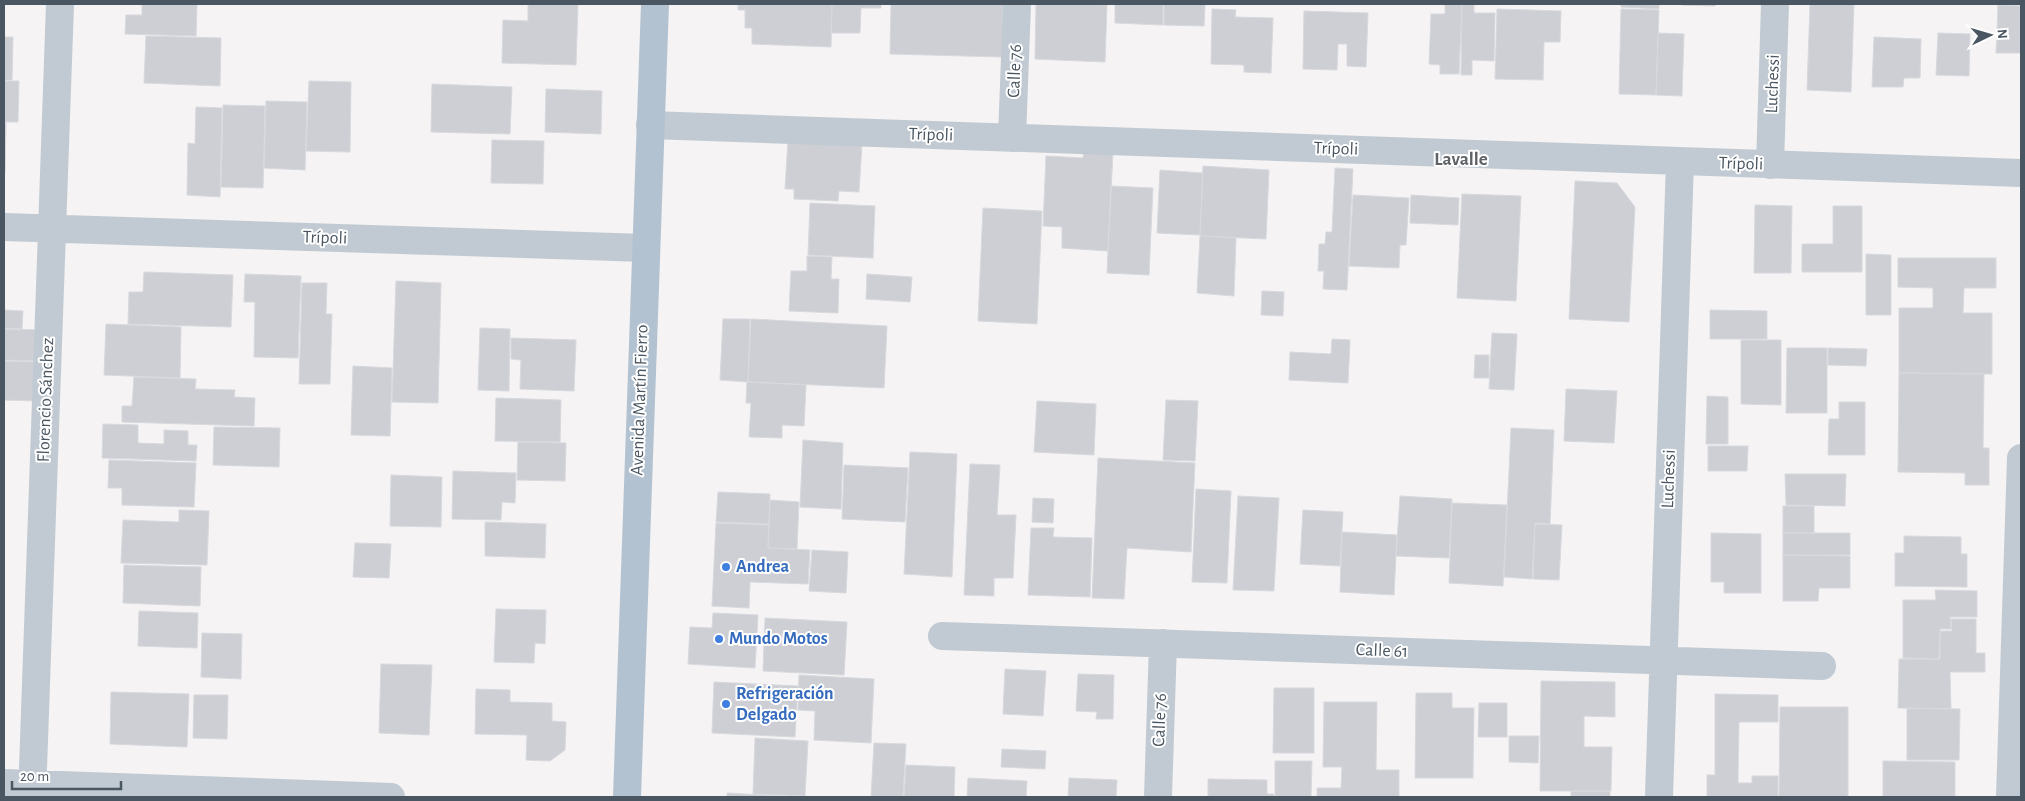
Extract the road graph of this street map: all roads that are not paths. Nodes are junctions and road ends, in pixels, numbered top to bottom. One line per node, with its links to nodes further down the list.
1 (60, 4): 11 (street, Florencio Sánchez)
2 (655, 4): 5 (main road, Avenida Martín Fierro)
3 (1017, 4): 6 (street, Calle 76)
4 (1776, 4): 8 (street, Luchessi)
5 (650, 125): 6 (street, Trípoli); 12 (main road, Avenida Martín Fierro)
6 (1012, 138): 7 (street, Trípoli)
7 (1680, 161): 8 (street, Trípoli); 16 (street, Luchessi)
8 (1770, 165): 9 (street, Trípoli)
9 (2021, 173)
10 (4, 227): 11 (street, Trípoli)
11 (52, 229): 12 (street, Trípoli); 19 (street, Florencio Sánchez)
12 (645, 248): 21 (main road, Avenida Martín Fierro)
13 (2021, 458): 24 (street)
14 (942, 636): 15 (street, Calle 61)
15 (1163, 644): 16 (street, Calle 61); 22 (street, Calle 76)
16 (1663, 660): 17 (street, Calle 61); 23 (street, Luchessi)
17 (1822, 666)
18 (4, 783): 19 (street)
19 (32, 791): 20 (street)
20 (391, 797)
21 (627, 797)
22 (1158, 797)
23 (1659, 797)
24 (2010, 797)

